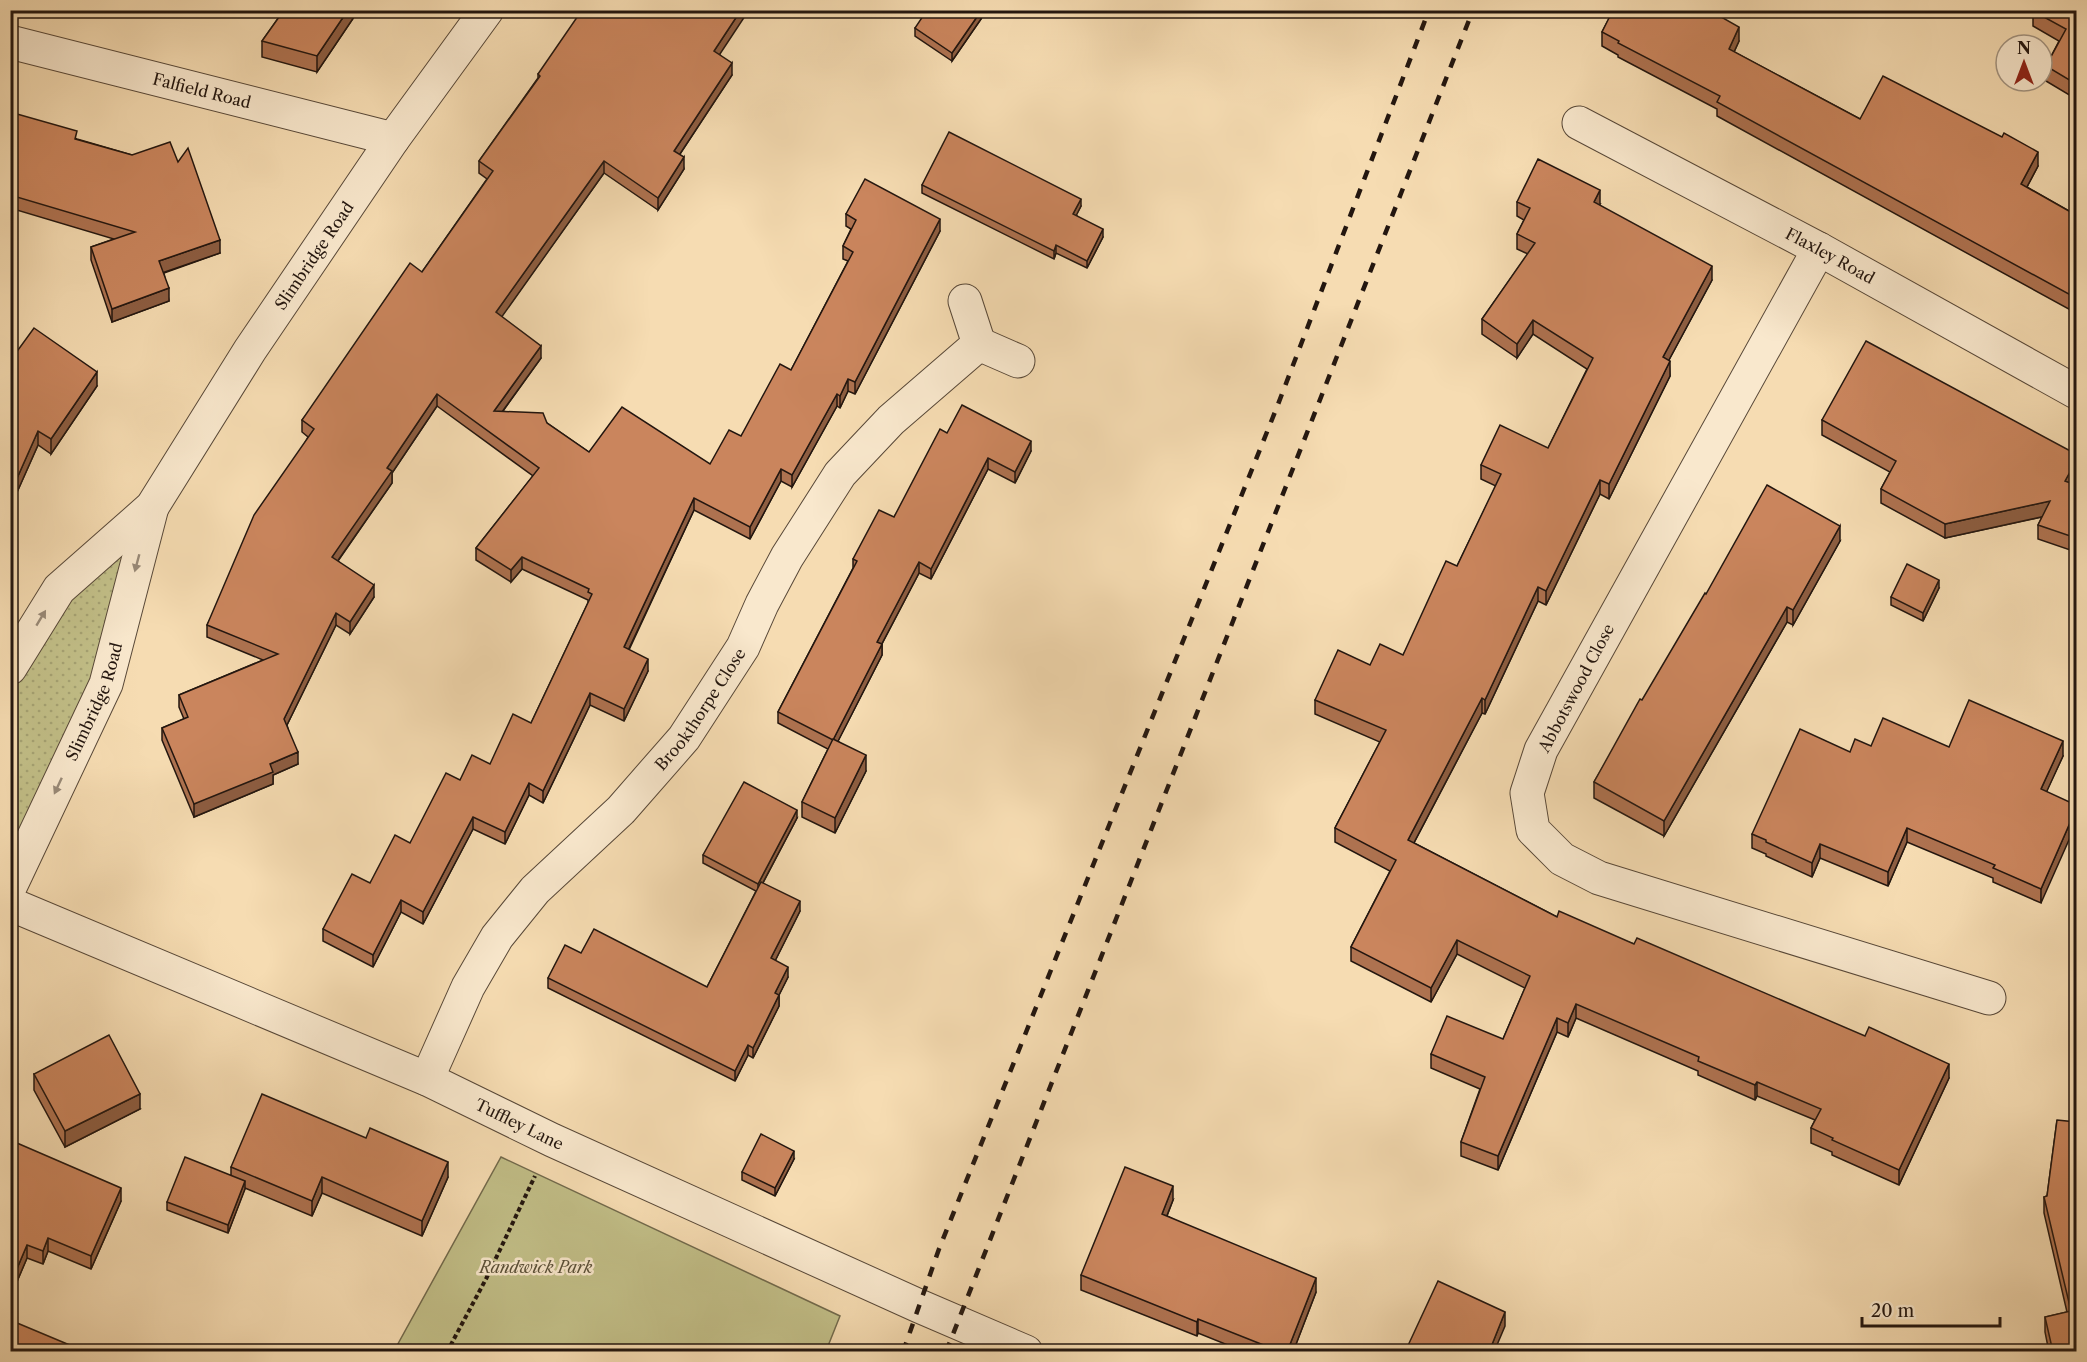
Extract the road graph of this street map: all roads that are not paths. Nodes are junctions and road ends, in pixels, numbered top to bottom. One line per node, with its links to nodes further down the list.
1 (487, 10): 4 (street, Slimbridge Road)
2 (10, 42): 4 (street, Falfield Road)
3 (1579, 123): 5 (street, Flaxley Road)
4 (393, 139): 10 (street, Slimbridge Road)
5 (1819, 249): 9 (street, Flaxley Road); 14 (street, Abbotswood Close)
6 (965, 301): 7 (street)
7 (979, 344): 8 (street); 15 (street, Brookthorpe Close)
8 (1018, 361)
9 (2076, 392)
10 (152, 507): 11 (street, Slimbridge Road, one-way to 10); 12 (street, Slimbridge Road, one-way to 12)
11 (10, 668)
12 (10, 887)
13 (10, 904): 15 (street, Tuffley Lane)
14 (1989, 998)
15 (427, 1079): 16 (street, Tuffley Lane)
16 (1026, 1352)

